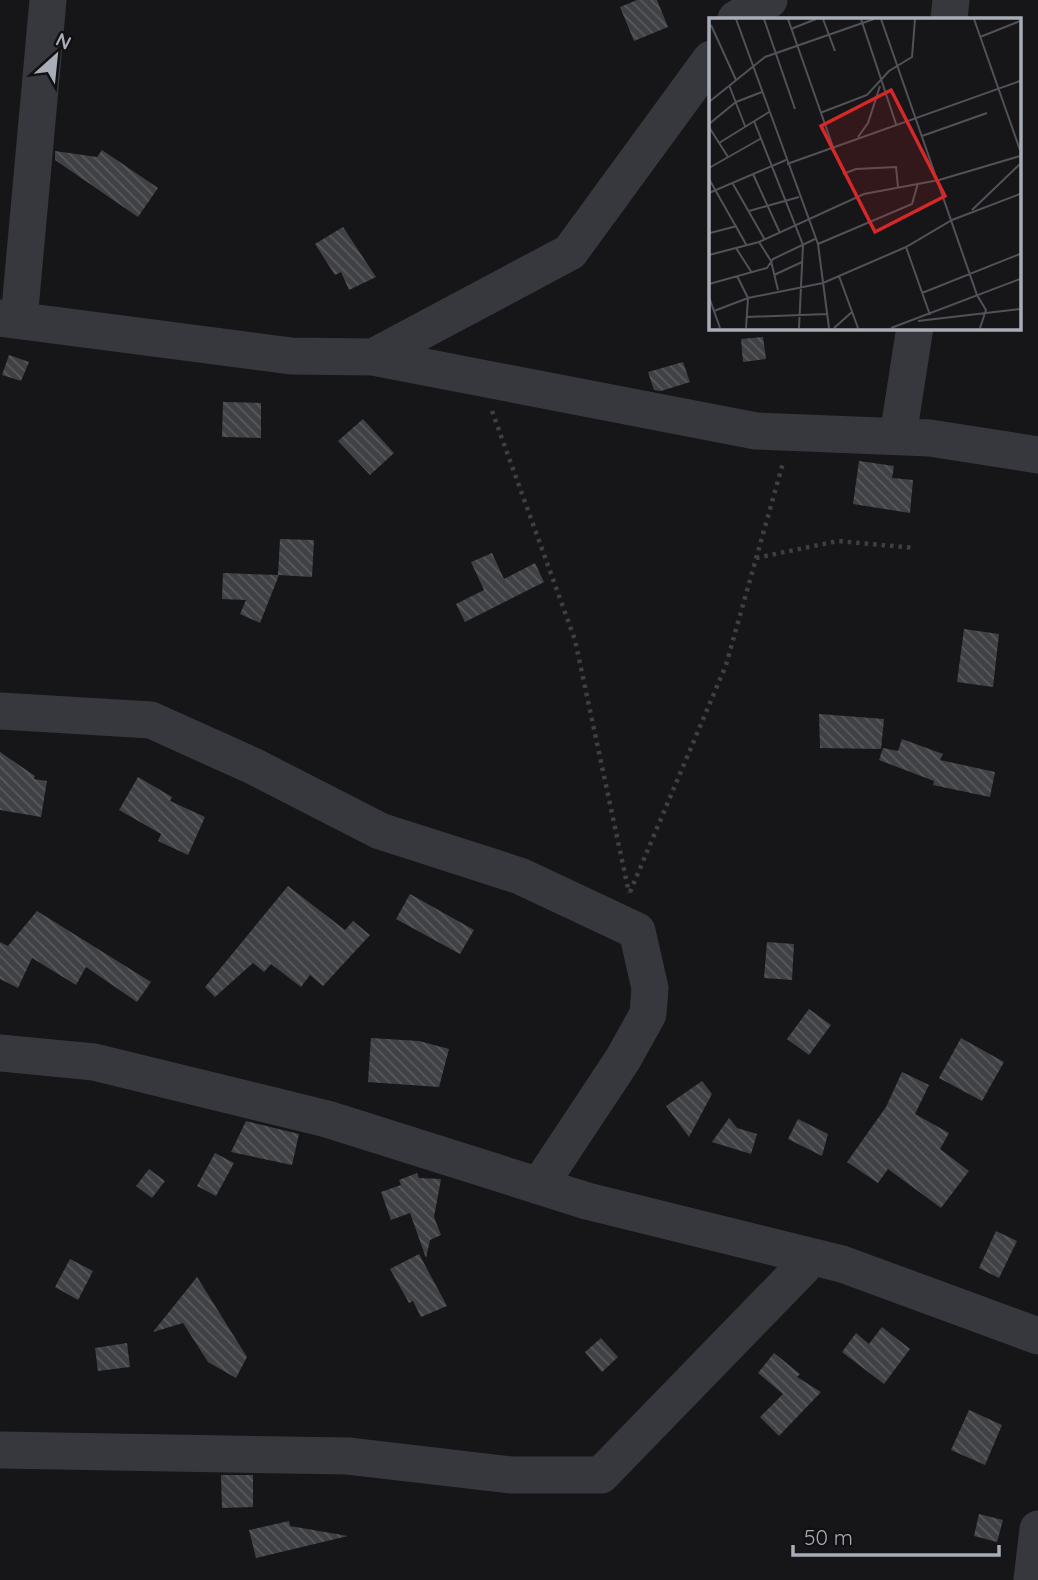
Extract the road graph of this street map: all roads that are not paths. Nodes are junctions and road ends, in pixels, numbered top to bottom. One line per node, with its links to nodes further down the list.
1 (48, 0): 7 (street)
2 (769, 0): 4 (street)
3 (951, 0): 5 (street)
4 (738, 18)
5 (949, 18)
6 (709, 62): 9 (street)
7 (9, 319): 9 (street)
8 (915, 329): 10 (street)
9 (373, 356): 10 (street)
10 (898, 436): 11 (street)
11 (1038, 455)
12 (0, 711): 14 (street)
13 (0, 1053): 14 (street)
14 (539, 1186): 16 (street)
15 (803, 1267): 17 (street)
16 (1038, 1336)
17 (0, 1450)
18 (1038, 1529): 19 (street)
19 (1032, 1580)

